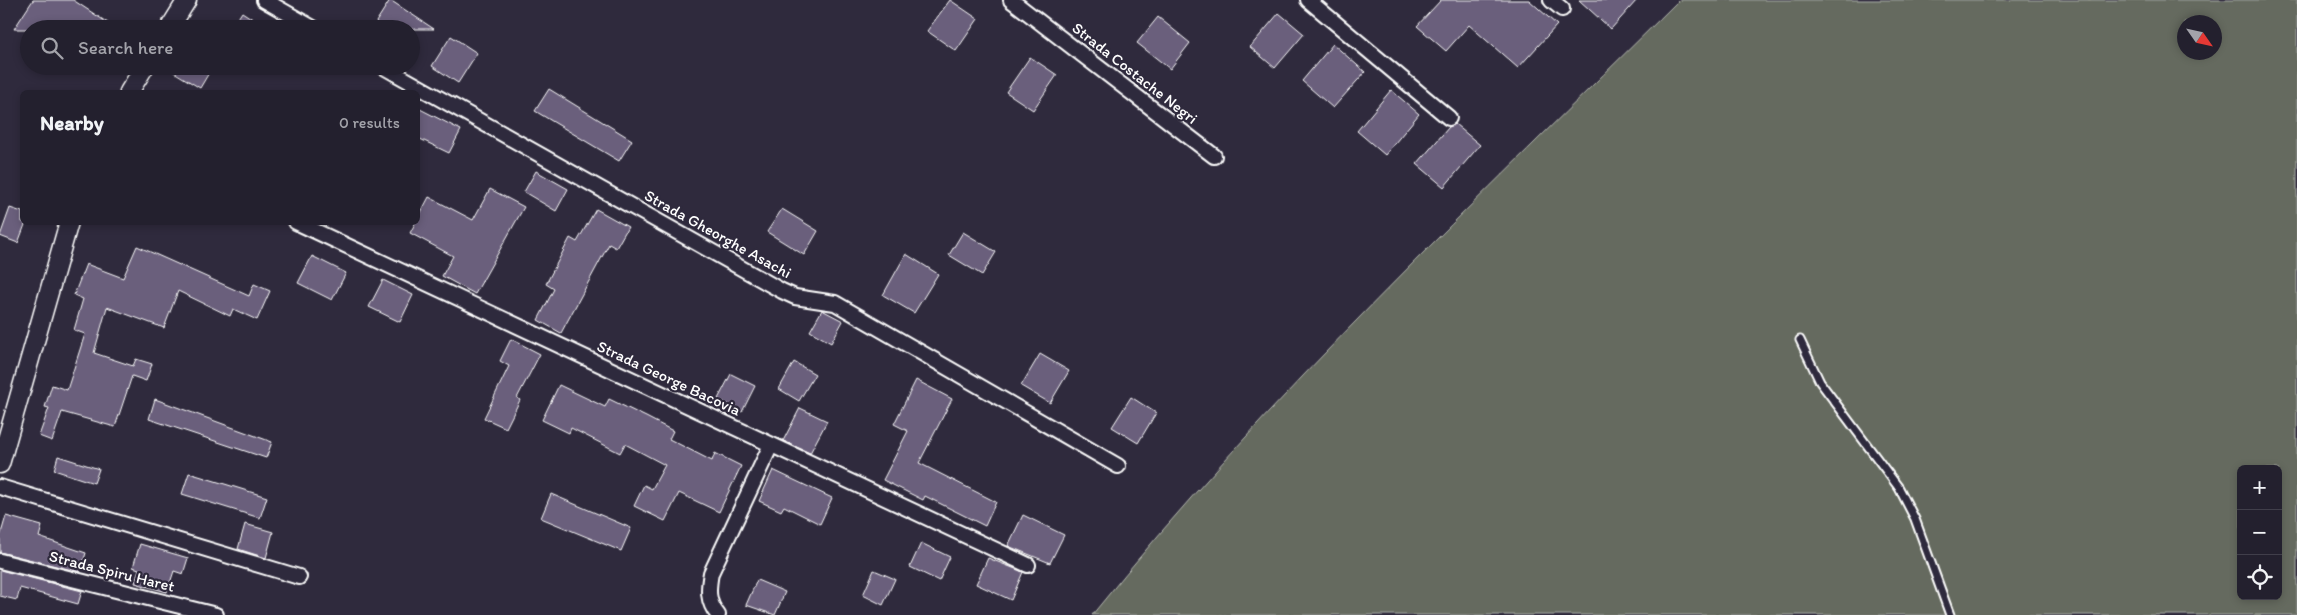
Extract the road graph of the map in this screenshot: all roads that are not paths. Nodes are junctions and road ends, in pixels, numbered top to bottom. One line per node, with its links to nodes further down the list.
1 (187, 0): 5 (street)
2 (264, 0): 6 (street)
3 (1011, 0): 11 (street, Strada Costache Negri)
4 (1308, 0): 10 (street)
5 (174, 20)
6 (299, 20)
7 (139, 75): 9 (street)
8 (398, 75): 17 (street, Strada Gheorghe Asachi)
9 (130, 90)
10 (1449, 118)
11 (1214, 156)
12 (68, 225): 16 (street)
13 (302, 225): 15 (street, Strada George Bacovia)
14 (1800, 340): 24 (lane)
15 (771, 445): 20 (street, Strada George Bacovia); 23 (street)
16 (0, 464)
17 (1118, 466)
18 (0, 487): 21 (street)
19 (0, 561): 22 (street, Strada Spiru Haret)
20 (1028, 565)
21 (299, 577)
22 (216, 615)
23 (718, 615)
24 (1950, 615)

